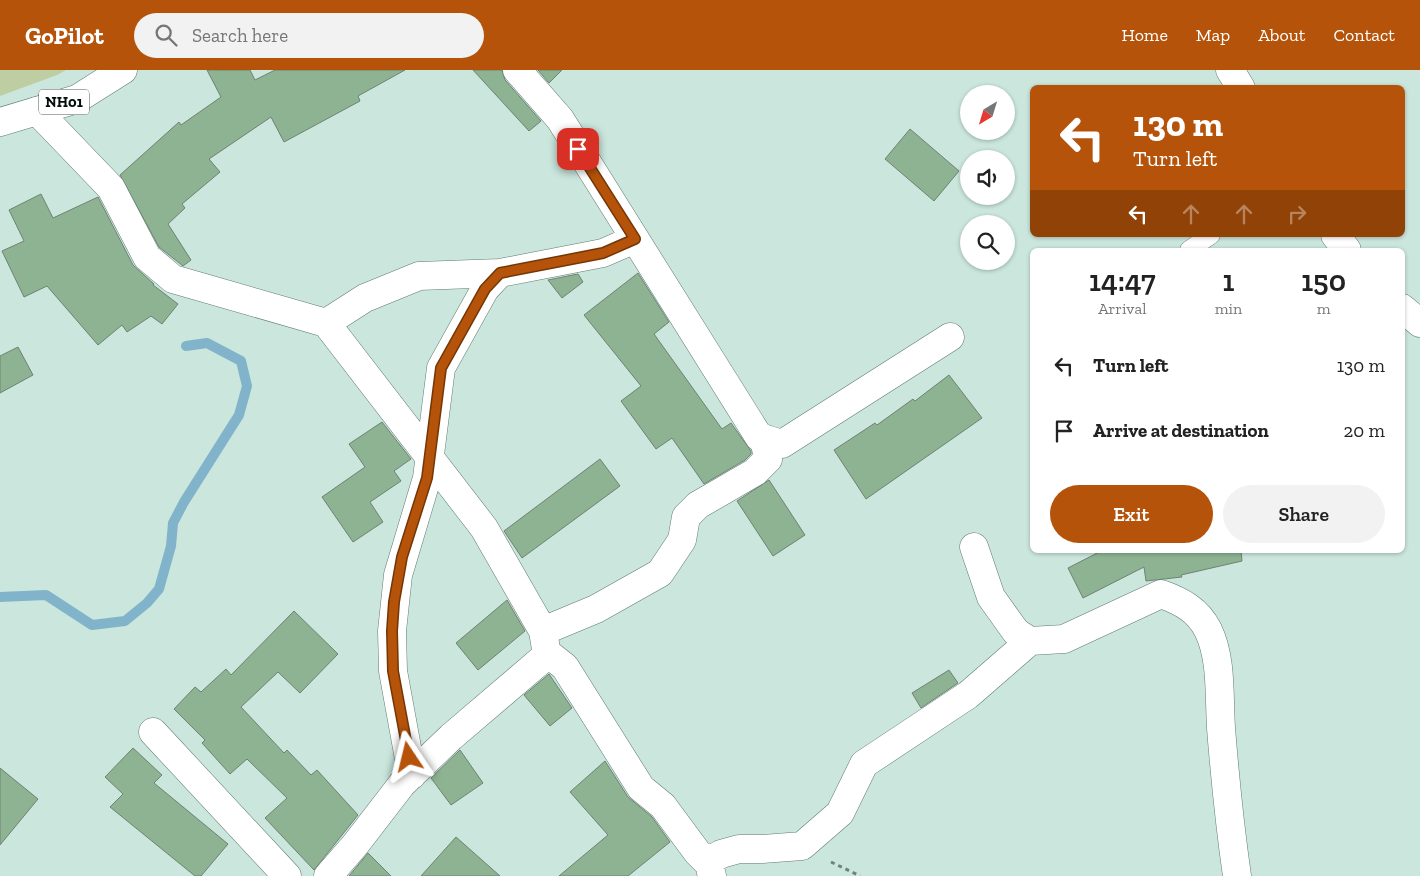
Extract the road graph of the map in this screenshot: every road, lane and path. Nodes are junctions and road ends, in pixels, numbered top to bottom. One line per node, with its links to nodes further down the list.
1 (123, 70): 5 (main road, NH01)
2 (517, 70): 9 (main road)
3 (1230, 70): 4 (main road)
4 (1239, 85)
5 (37, 111): 6 (main road, NH01); 14 (main road)
6 (0, 122)
7 (1208, 237): 10 (lane)
8 (1336, 237): 11 (main road)
9 (635, 239): 12 (main road); 17 (main road)
10 (1192, 248)
11 (1345, 248)
12 (500, 273): 14 (main road); 18 (main road)
13 (1405, 310): 15 (main road)
14 (326, 323): 18 (main road)
15 (1420, 323)
16 (950, 337): 17 (main road)
17 (764, 438): 20 (main road)
18 (428, 456): 20 (main road); 23 (main road)
19 (974, 547): 21 (main road)
20 (545, 641): 23 (main road); 24 (main road)
21 (1030, 641): 24 (main road); 27 (main road)
22 (153, 732): 25 (main road)
23 (412, 774): 26 (main road)
24 (710, 870)
25 (288, 876)
26 (328, 876)
27 (1237, 876)

